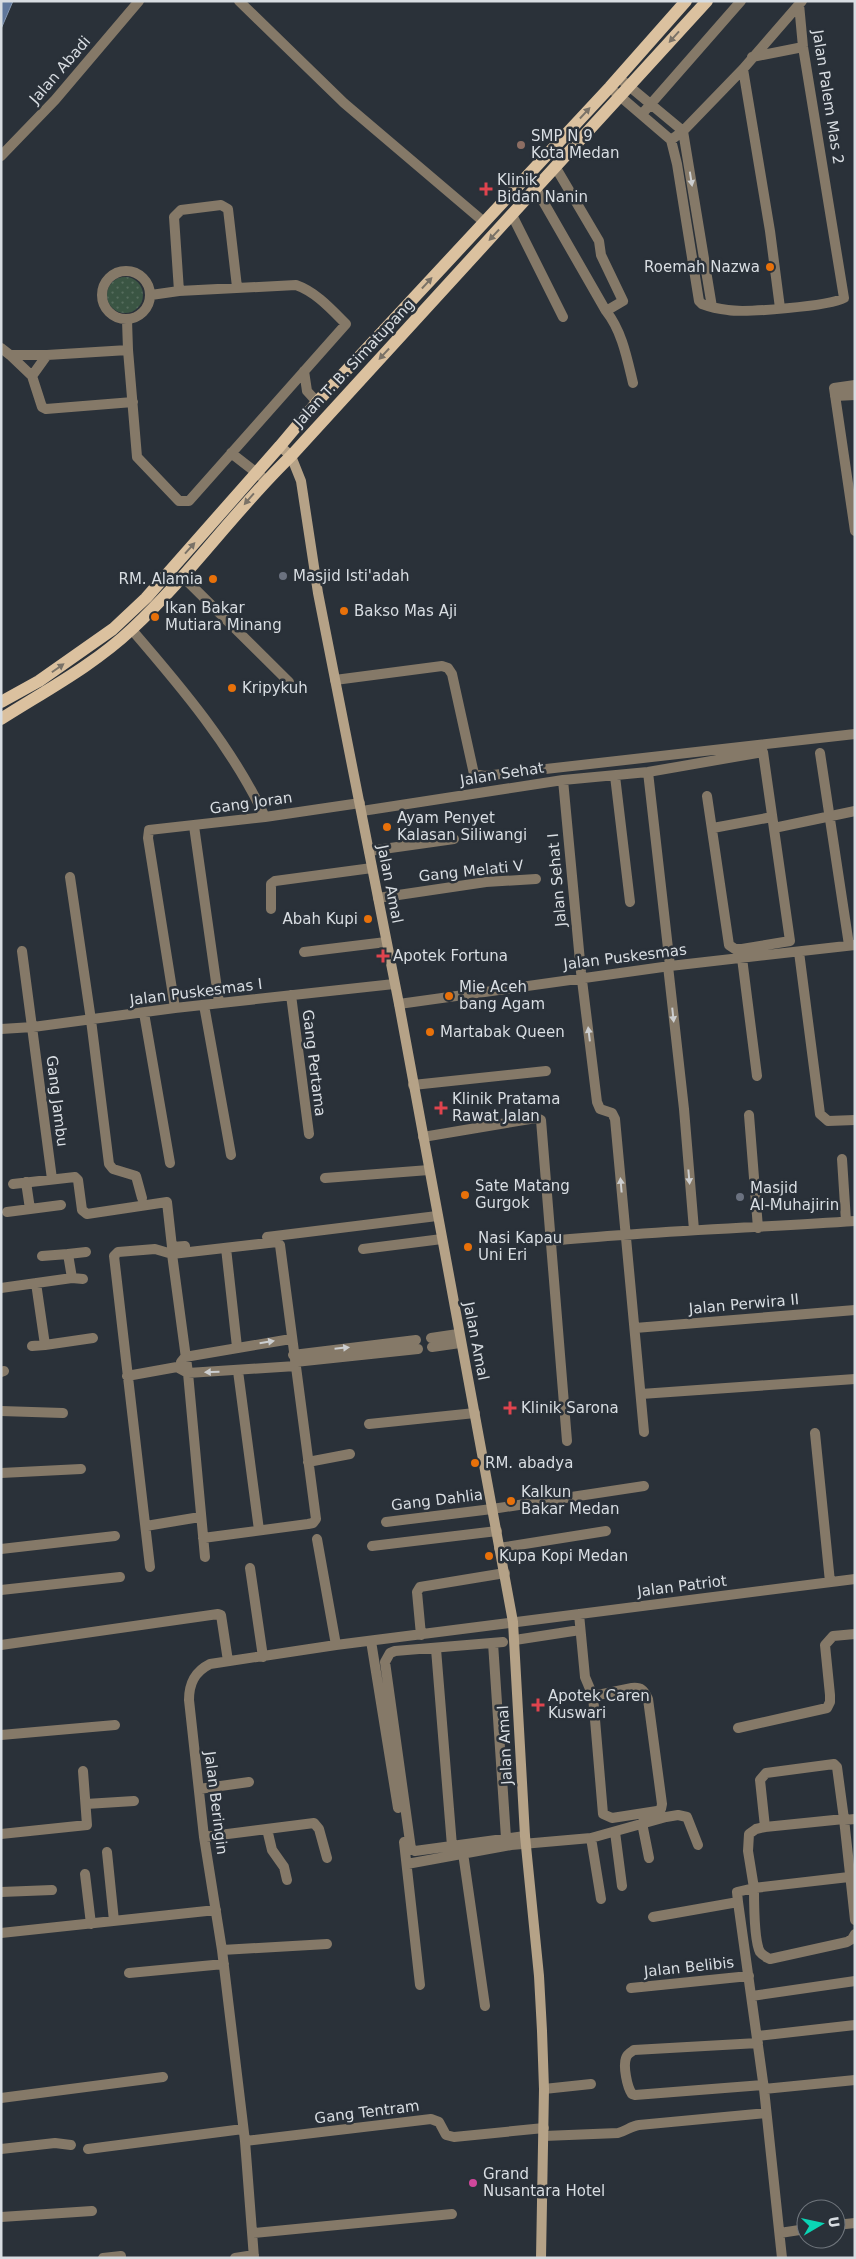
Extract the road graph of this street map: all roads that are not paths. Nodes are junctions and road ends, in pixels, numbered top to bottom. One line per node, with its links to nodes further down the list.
1 (139, 1): 18 (street, Jalan Abadi)
2 (238, 1): 22 (street)
3 (686, 1): 10 (main road, Jalan T. B. Simatupang)
4 (707, 1): 12 (main road, Jalan T. B. Simatupang, one-way to 12)
5 (741, 1): 14 (street)
6 (800, 3): 7 (street, Jalan Palem Mas 2); 8 (street)
7 (803, 47): 8 (street); 27 (street, Jalan Palem Mas 2)
8 (752, 57): 9 (street)
9 (743, 69): 16 (street); 27 (street)
10 (618, 77): 11 (main road, Jalan T. B. Simatupang); 12 (street)
11 (610, 87): 13 (street); 22 (main road, Jalan T. B. Simatupang, one-way to 11)
12 (629, 87): 13 (main road, Jalan T. B. Simatupang); 14 (street)
13 (620, 97): 15 (street); 19 (main road, Jalan T. B. Simatupang)
14 (651, 104): 15 (street); 16 (street)
15 (642, 114): 17 (street)
16 (683, 131): 17 (street); 26 (street, one-way to 26)
17 (671, 140): 26 (street)
18 (1, 156)
19 (556, 168): 20 (main road, Jalan T. B. Simatupang); 28 (street)
20 (536, 189): 21 (main road, Jalan T. B. Simatupang); 28 (street)
21 (512, 215): 29 (street); 45 (main road, Jalan T. B. Simatupang, one-way to 45)
22 (484, 222): 42 (main road, Jalan T. B. Simatupang, one-way to 22)
23 (237, 287): 24 (street); 24 (street); 35 (street)
24 (179, 291): 25 (street)
25 (151, 295): 30 (street); 30 (street)
26 (712, 307): 27 (street, Jalan Palem Mas 2)
27 (780, 308)
28 (606, 311): 37 (street)
29 (563, 317)
30 (127, 320): 32 (street)
31 (1, 348): 33 (street)
32 (128, 350): 34 (street); 41 (street)
33 (10, 355): 34 (street); 36 (street)
34 (47, 355): 36 (street)
35 (304, 371): 42 (street); 44 (street)
36 (32, 376): 41 (street)
37 (633, 383)
38 (855, 385): 40 (street)
39 (855, 395): 40 (street)
40 (835, 396): 47 (street)
41 (132, 402): 44 (street)
42 (317, 402): 43 (main road, Jalan T. B. Simatupang)
43 (280, 446): 45 (street, Jalan Amal); 46 (main road, Jalan T. B. Simatupang)
44 (231, 453): 46 (street)
45 (291, 456): 46 (main road, Jalan T. B. Simatupang); 50 (street, Jalan Amal)
46 (261, 477): 48 (main road, Jalan T. B. Simatupang, one-way to 48); 52 (main road, Jalan T. B. Simatupang, one-way to 46)
47 (855, 531)
48 (183, 577): 49 (main road, Jalan T. B. Simatupang); 51 (street)
49 (132, 630): 52 (main road, Jalan T. B. Simatupang); 63 (street)
50 (335, 680): 55 (street); 61 (street, Jalan Amal)
51 (289, 682)
52 (42, 686): 53 (main road, Jalan T. B. Simatupang); 54 (main road, Jalan T. B. Simatupang)
53 (1, 702)
54 (1, 719)
55 (855, 734)
56 (820, 752): 65 (street)
57 (648, 772): 58 (street, Jalan Sehat); 64 (street, Jalan Sehat); 84 (street)
58 (614, 776): 59 (street, Jalan Sehat); 75 (street)
59 (563, 780): 61 (street, Jalan Sehat); 85 (street, Jalan Sehat I)
60 (707, 796): 67 (street)
61 (361, 807): 63 (street, Gang Joran); 70 (street, Jalan Amal)
62 (855, 811): 65 (street)
63 (266, 817): 66 (street, Gang Joran)
64 (772, 817): 67 (street); 68 (street)
65 (830, 817): 68 (street); 79 (street)
66 (194, 826): 88 (street); 91 (street, Gang Joran)
67 (713, 828): 78 (street)
68 (774, 828): 78 (street)
69 (454, 838): 70 (street)
70 (369, 851): 71 (street, Jalan Amal)
71 (372, 868): 74 (street, Jalan Amal); 76 (street)
72 (70, 877): 93 (street)
73 (536, 879): 74 (street, Gang Melati V)
74 (378, 898): 77 (street, Jalan Amal)
75 (630, 902)
76 (271, 909)
77 (386, 942): 81 (street); 86 (street, Jalan Amal)
78 (790, 942): 82 (street)
79 (852, 945): 82 (street, Jalan Puskesmas)
80 (22, 951): 94 (street, Gang Jambu)
81 (304, 952)
82 (795, 952): 83 (street, Jalan Puskesmas); 100 (street)
83 (742, 958): 84 (street, Jalan Puskesmas); 97 (street)
84 (669, 966): 85 (street, Jalan Puskesmas); 118 (street, one-way to 118)
85 (582, 978): 89 (street, Jalan Puskesmas); 119 (street, Jalan Sehat I, one-way to 85)
86 (394, 984): 87 (street, Jalan Puskesmas I); 89 (street, Jalan Amal)
87 (291, 995): 88 (street, Jalan Puskesmas I); 101 (street, Gang Pertama)
88 (218, 1003): 90 (street, Jalan Puskesmas I)
89 (399, 1004): 98 (street, Jalan Amal)
90 (204, 1005): 91 (street, Jalan Puskesmas I); 103 (street)
91 (175, 1008): 92 (street, Jalan Puskesmas I)
92 (144, 1013): 93 (street, Jalan Puskesmas I); 105 (street)
93 (91, 1020): 94 (street, Jalan Puskesmas I); 111 (street)
94 (33, 1027): 95 (street, Jalan Puskesmas I); 108 (street, Gang Jambu)
95 (1, 1029)
96 (546, 1071): 98 (street)
97 (758, 1076)
98 (413, 1085): 102 (street, Jalan Amal)
99 (749, 1115): 117 (street)
100 (855, 1120)
101 (309, 1134)
102 (423, 1136): 106 (street, Jalan Amal); 121 (street)
103 (231, 1155)
104 (842, 1159): 116 (street)
105 (170, 1163)
106 (429, 1170): 107 (street); 115 (street, Jalan Amal)
107 (325, 1178)
108 (52, 1179): 109 (street); 115 (street)
109 (26, 1182): 110 (street); 113 (street)
110 (14, 1184)
111 (142, 1198)
112 (61, 1205): 113 (street)
113 (30, 1209): 114 (street)
114 (7, 1212)
115 (437, 1216): 120 (street, Jalan Amal)
116 (850, 1221): 117 (street)
117 (758, 1228): 118 (street)
118 (694, 1230): 119 (street)
119 (625, 1233): 121 (street); 131 (street, Jalan Sehat I)
120 (442, 1239): 123 (street); 133 (street, Jalan Amal)
121 (550, 1241): 154 (street)
122 (226, 1248): 126 (street); 134 (street); 139 (street)
123 (363, 1249)
124 (86, 1252): 125 (street)
125 (68, 1254): 127 (street); 128 (street)
126 (172, 1254): 140 (street); 145 (street)
127 (42, 1256)
128 (36, 1283): 129 (street); 137 (street)
129 (1, 1288)
130 (855, 1310): 131 (street, Jalan Perwira II)
131 (635, 1328): 147 (street, Jalan Sehat I)
132 (93, 1338): 137 (street)
133 (459, 1338): 135 (street); 150 (street, Jalan Amal)
134 (291, 1339): 139 (street, one-way to 134); 141 (street)
135 (432, 1342)
136 (417, 1344): 141 (street)
137 (45, 1345): 138 (street)
138 (32, 1346)
139 (238, 1347): 140 (street)
140 (185, 1357): 142 (street); 144 (street)
141 (295, 1361): 143 (street); 156 (street)
142 (178, 1367): 144 (street); 145 (street)
143 (238, 1372): 144 (street, one-way to 144); 164 (street)
144 (188, 1373): 161 (street)
145 (126, 1376): 163 (street)
146 (855, 1379): 147 (street)
147 (641, 1394): 152 (street, Jalan Sehat I)
148 (1, 1411): 149 (street)
149 (63, 1413)
150 (475, 1413): 151 (street); 160 (street, Jalan Amal)
151 (369, 1424)
152 (644, 1432)
153 (815, 1433): 179 (street)
154 (567, 1441)
155 (350, 1454): 156 (street)
156 (308, 1462): 164 (street)
157 (81, 1469): 158 (street)
158 (1, 1473)
159 (644, 1486): 160 (street, Gang Dahlia)
160 (492, 1509): 162 (street, Gang Dahlia); 165 (street, Jalan Amal)
161 (200, 1517): 163 (street); 168 (street)
162 (386, 1522)
163 (146, 1526): 174 (street)
164 (259, 1530): 168 (street)
165 (497, 1530): 170 (street); 171 (street, Jalan Amal)
166 (606, 1531): 171 (street)
167 (115, 1536): 172 (street)
168 (203, 1538): 173 (street)
169 (316, 1539): 189 (street)
170 (372, 1546)
171 (500, 1548): 176 (street, Jalan Amal)
172 (1, 1549)
173 (205, 1557)
174 (150, 1567)
175 (250, 1568): 191 (street)
176 (505, 1573): 182 (street, Jalan Amal); 185 (street)
177 (120, 1578): 180 (street)
178 (855, 1579): 179 (street, Jalan Patriot)
179 (830, 1582): 181 (street, Jalan Patriot)
180 (1, 1590)
181 (579, 1614): 182 (street, Jalan Patriot); 183 (street)
182 (513, 1622): 185 (street, Jalan Beringin); 186 (street, Jalan Amal)
183 (580, 1630): 186 (street); 193 (street)
184 (855, 1634): 195 (street)
185 (421, 1635): 187 (street, Jalan Beringin)
186 (515, 1640): 211 (street, Jalan Amal)
187 (371, 1641): 189 (street, Jalan Beringin); 218 (street)
188 (1, 1645): 192 (street)
189 (336, 1645): 191 (street, Jalan Beringin)
190 (436, 1649): 209 (street); 213 (street); 213 (street)
191 (263, 1657): 192 (street, Jalan Beringin)
192 (228, 1661): 199 (street, Jalan Beringin)
193 (593, 1696): 193 (street)
194 (115, 1725): 196 (street)
195 (738, 1728)
196 (1, 1735)
197 (83, 1771): 201 (street)
198 (249, 1782): 199 (street)
199 (198, 1789): 208 (street, Jalan Beringin)
200 (134, 1801): 201 (street)
201 (86, 1804): 207 (street)
202 (848, 1819): 204 (street); 204 (street); 220 (street)
203 (642, 1823): 206 (street); 212 (street); 217 (street)
204 (765, 1828): 223 (street)
205 (267, 1829): 208 (street); 216 (street); 221 (street)
206 (615, 1832): 210 (street); 222 (street)
207 (1, 1834)
208 (204, 1837): 228 (street, Jalan Beringin)
209 (506, 1838): 211 (street); 213 (street)
210 (591, 1838): 211 (street); 226 (street)
211 (525, 1839): 215 (street); 251 (street, Jalan Amal)
212 (698, 1845)
213 (452, 1846)
214 (107, 1852): 231 (street)
215 (463, 1853): 218 (street); 244 (street)
216 (327, 1858)
217 (649, 1858)
218 (407, 1864): 241 (street)
219 (85, 1874): 232 (street)
220 (851, 1879): 223 (street); 230 (street)
221 (288, 1880)
222 (622, 1886)
223 (754, 1888): 227 (street); 234 (street)
224 (52, 1890): 225 (street)
225 (1, 1892)
226 (600, 1899)
227 (738, 1902): 229 (street); 239 (street)
228 (216, 1910): 231 (street); 236 (street, Jalan Beringin)
229 (653, 1917)
230 (855, 1920)
231 (114, 1922): 232 (street)
232 (91, 1924): 233 (street)
233 (1, 1933)
234 (855, 1934)
235 (327, 1944): 236 (street)
236 (222, 1950): 237 (street, Jalan Beringin)
237 (224, 1964): 238 (street); 254 (street, Jalan Beringin)
238 (129, 1973)
239 (749, 1976): 242 (street, Jalan Belibis); 243 (street)
240 (855, 1981): 243 (street)
241 (420, 1985)
242 (631, 1988)
243 (752, 1996): 246 (street)
244 (485, 2006)
245 (855, 2025): 246 (street)
246 (758, 2039): 250 (street); 250 (street)
247 (163, 2077): 252 (street)
248 (855, 2080): 250 (street)
249 (592, 2084): 251 (street)
250 (763, 2087): 253 (street)
251 (544, 2089): 255 (street, Jalan Amal)
252 (1, 2098)
253 (766, 2113): 255 (street, Gang Tentram); 265 (street)
254 (243, 2130): 256 (street, Jalan Beringin); 259 (street)
255 (544, 2132): 256 (street, Gang Tentram); 270 (street, Jalan Amal)
256 (245, 2141): 264 (street, Jalan Beringin)
257 (71, 2145): 258 (street)
258 (1, 2149)
259 (88, 2149)
260 (92, 2211): 262 (street)
261 (452, 2214): 264 (street)
262 (1, 2218)
263 (796, 2231): 265 (street)
264 (253, 2233): 267 (street, Jalan Beringin)
265 (780, 2233): 271 (street)
266 (121, 2256): 268 (street)
267 (254, 2257): 269 (street)
268 (103, 2258)
269 (234, 2258)
270 (541, 2258)
271 (782, 2258)

